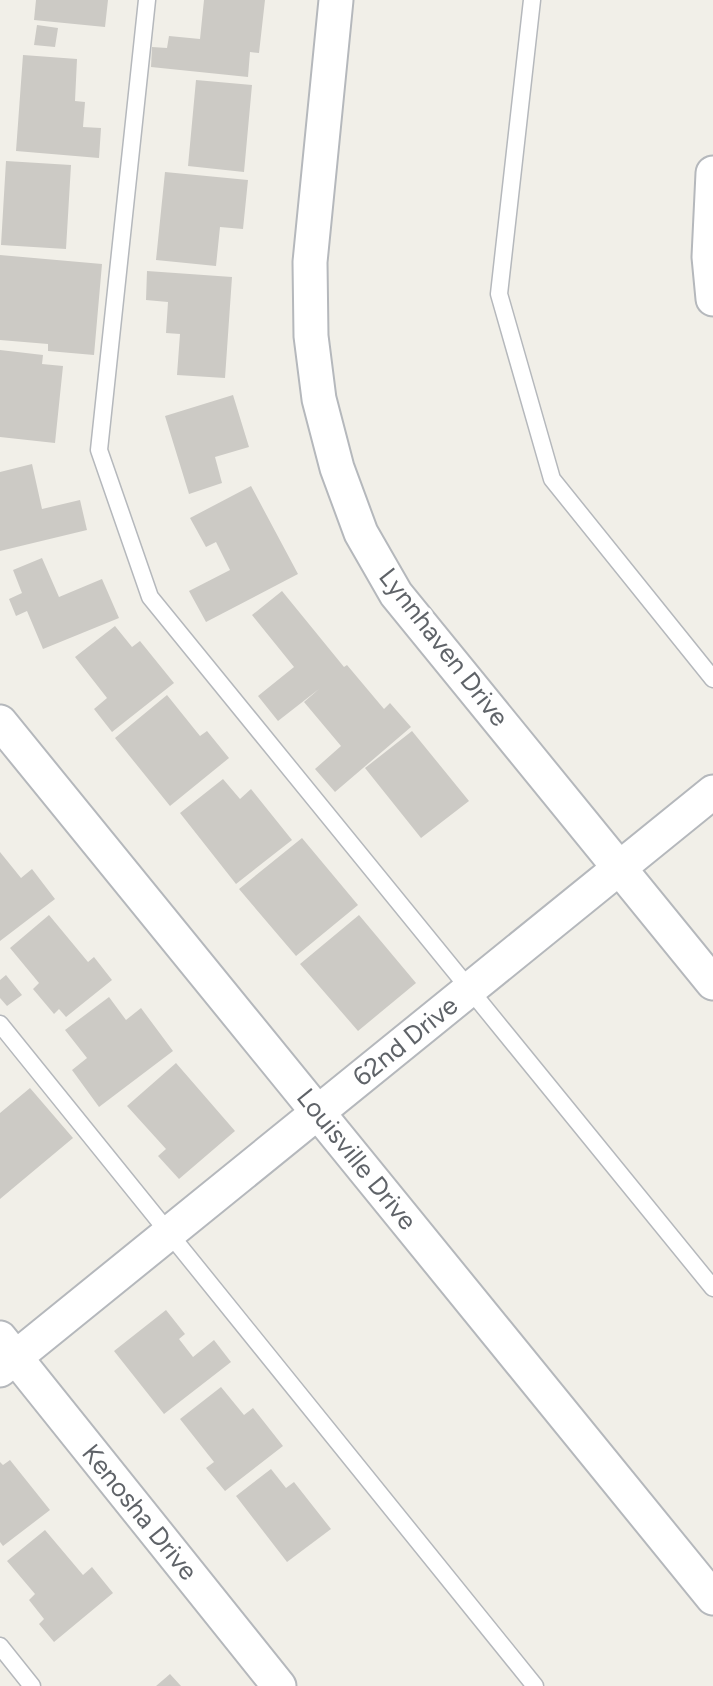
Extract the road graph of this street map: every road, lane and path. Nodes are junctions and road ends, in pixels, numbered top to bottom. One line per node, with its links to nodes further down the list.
1 (147, 0): 11 (lane)
2 (336, 0): 9 (street, Lynnhaven Drive)
3 (532, 0): 6 (lane)
4 (713, 173): 5 (street)
5 (713, 299)
6 (713, 679)
7 (0, 722): 13 (street, Louisville Drive)
8 (713, 792): 9 (street, 62nd Drive)
9 (619, 868): 10 (street, Lynnhaven Drive); 11 (street, 62nd Drive)
10 (713, 983)
11 (469, 989): 13 (street, 62nd Drive); 15 (lane)
12 (0, 1024): 14 (lane)
13 (319, 1111): 14 (street, 62nd Drive); 17 (street, Louisville Drive)
14 (170, 1232): 16 (street, 62nd Drive); 21 (lane)
15 (713, 1288)
16 (5, 1355): 20 (street, Kenosha Drive)
17 (713, 1598)
18 (0, 1646): 19 (lane)
19 (32, 1686)
20 (279, 1686)
21 (535, 1686)

